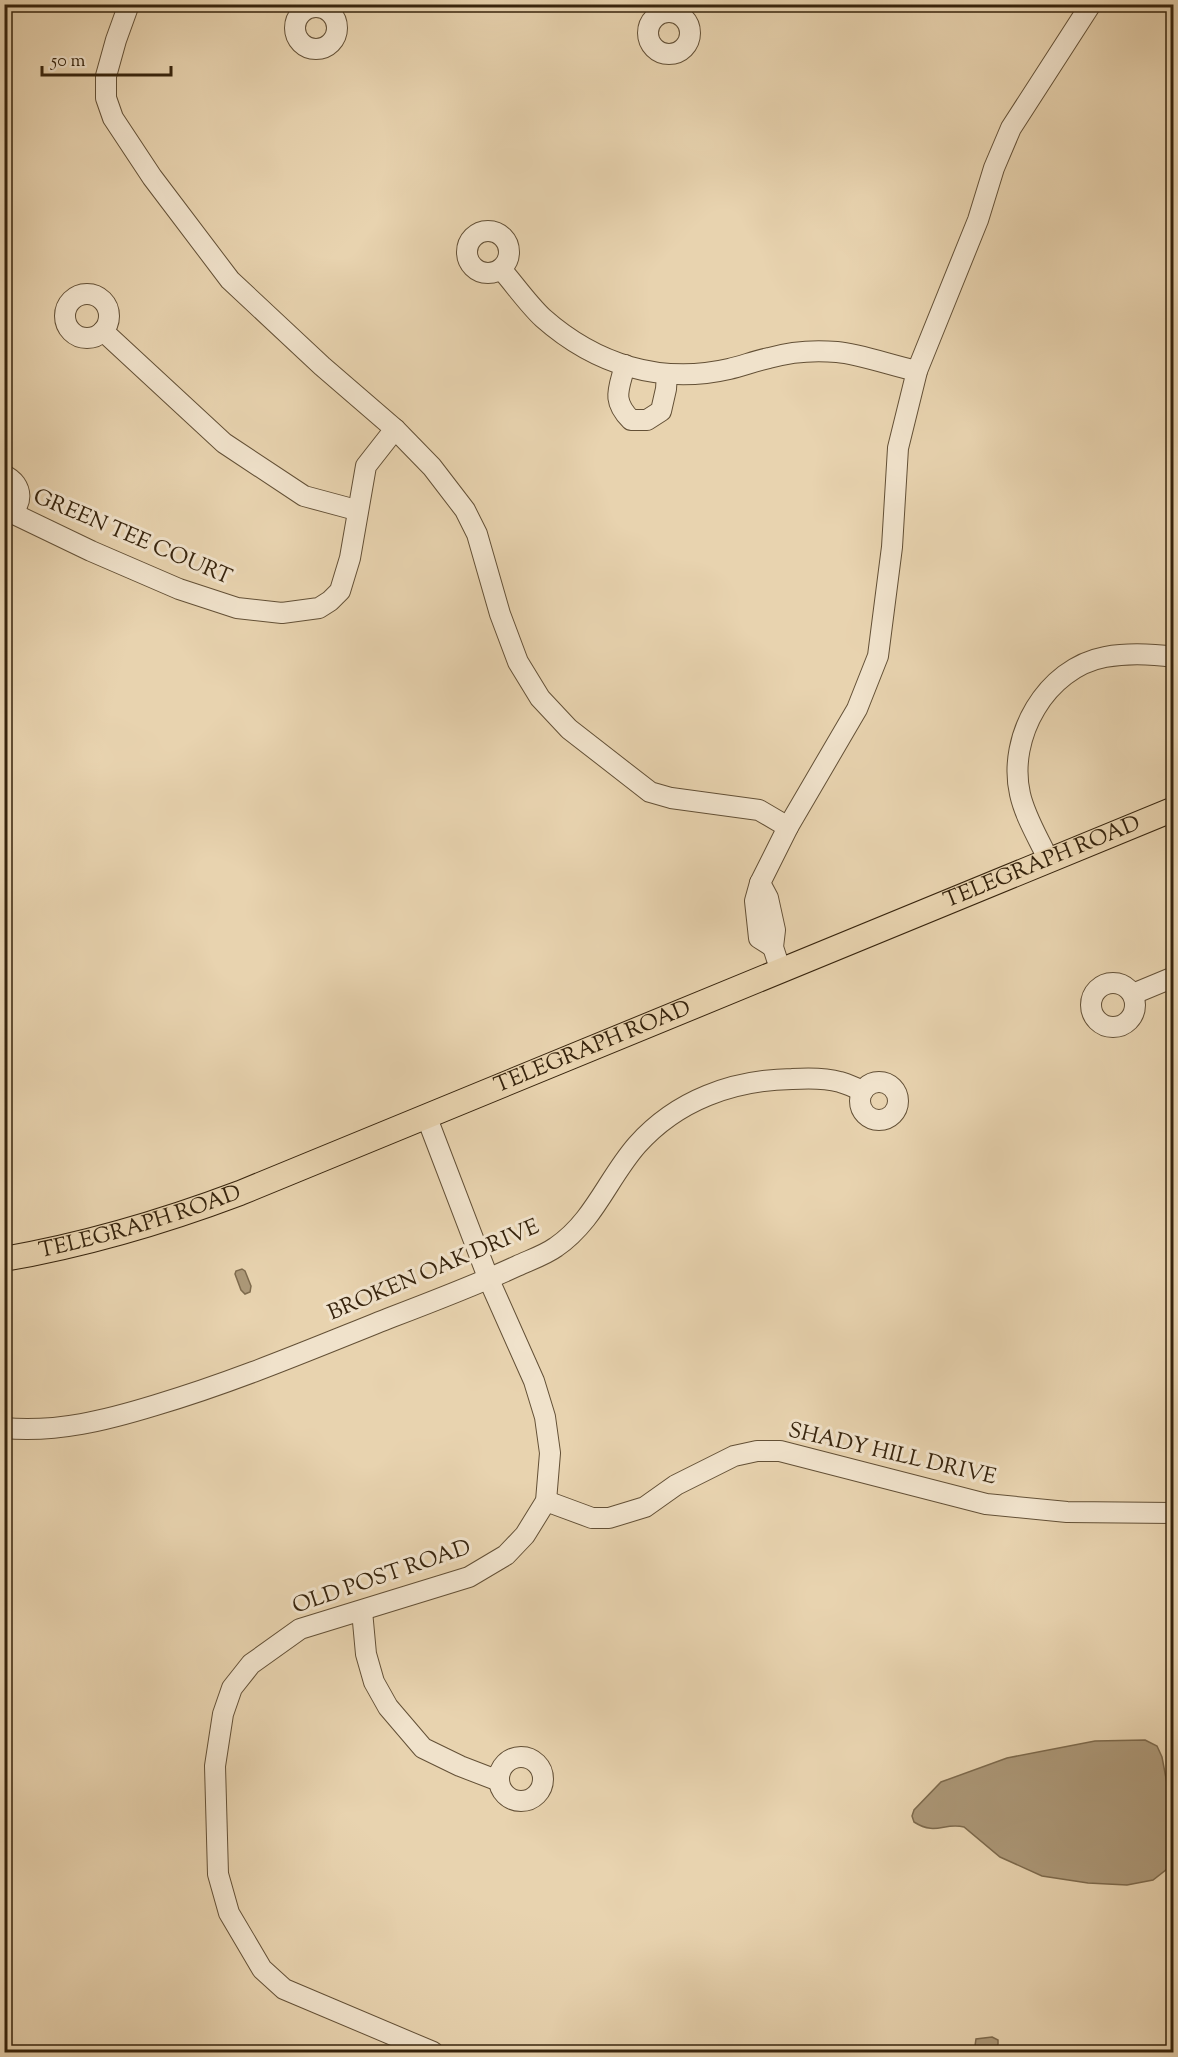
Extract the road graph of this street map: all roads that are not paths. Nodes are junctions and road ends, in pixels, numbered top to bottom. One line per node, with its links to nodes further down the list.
1 (129, 4): 8 (street)
2 (1091, 4): 6 (street)
3 (501, 269): 5 (street)
4 (104, 331): 10 (street)
5 (625, 365): 7 (street); 7 (street)
6 (917, 371): 7 (street); 14 (street)
7 (667, 374)
8 (395, 429): 10 (street, GREEN TEE COURT); 14 (street)
9 (4, 475): 11 (street, GREEN TEE COURT)
10 (356, 510): 11 (street, GREEN TEE COURT)
11 (8, 515)
12 (1173, 657): 15 (street)
13 (1173, 809): 15 (main road, TELEGRAPH ROAD)
14 (788, 827): 16 (street)
15 (1049, 861): 16 (main road, TELEGRAPH ROAD)
16 (781, 972): 20 (main road, TELEGRAPH ROAD)
17 (1173, 977): 18 (street)
18 (1132, 994)
19 (862, 1091): 22 (street, BROKEN OAK DRIVE)
20 (427, 1118): 21 (main road, TELEGRAPH ROAD); 22 (street, OLD POST ROAD)
21 (4, 1259)
22 (489, 1280): 23 (street, BROKEN OAK DRIVE); 24 (street, OLD POST ROAD)
23 (4, 1428)
24 (546, 1501): 25 (street, SHADY HILL DRIVE); 26 (street, OLD POST ROAD)
25 (1173, 1514)
26 (362, 1611): 27 (street); 28 (street, OLD POST ROAD)
27 (499, 1781)
28 (433, 2052)

